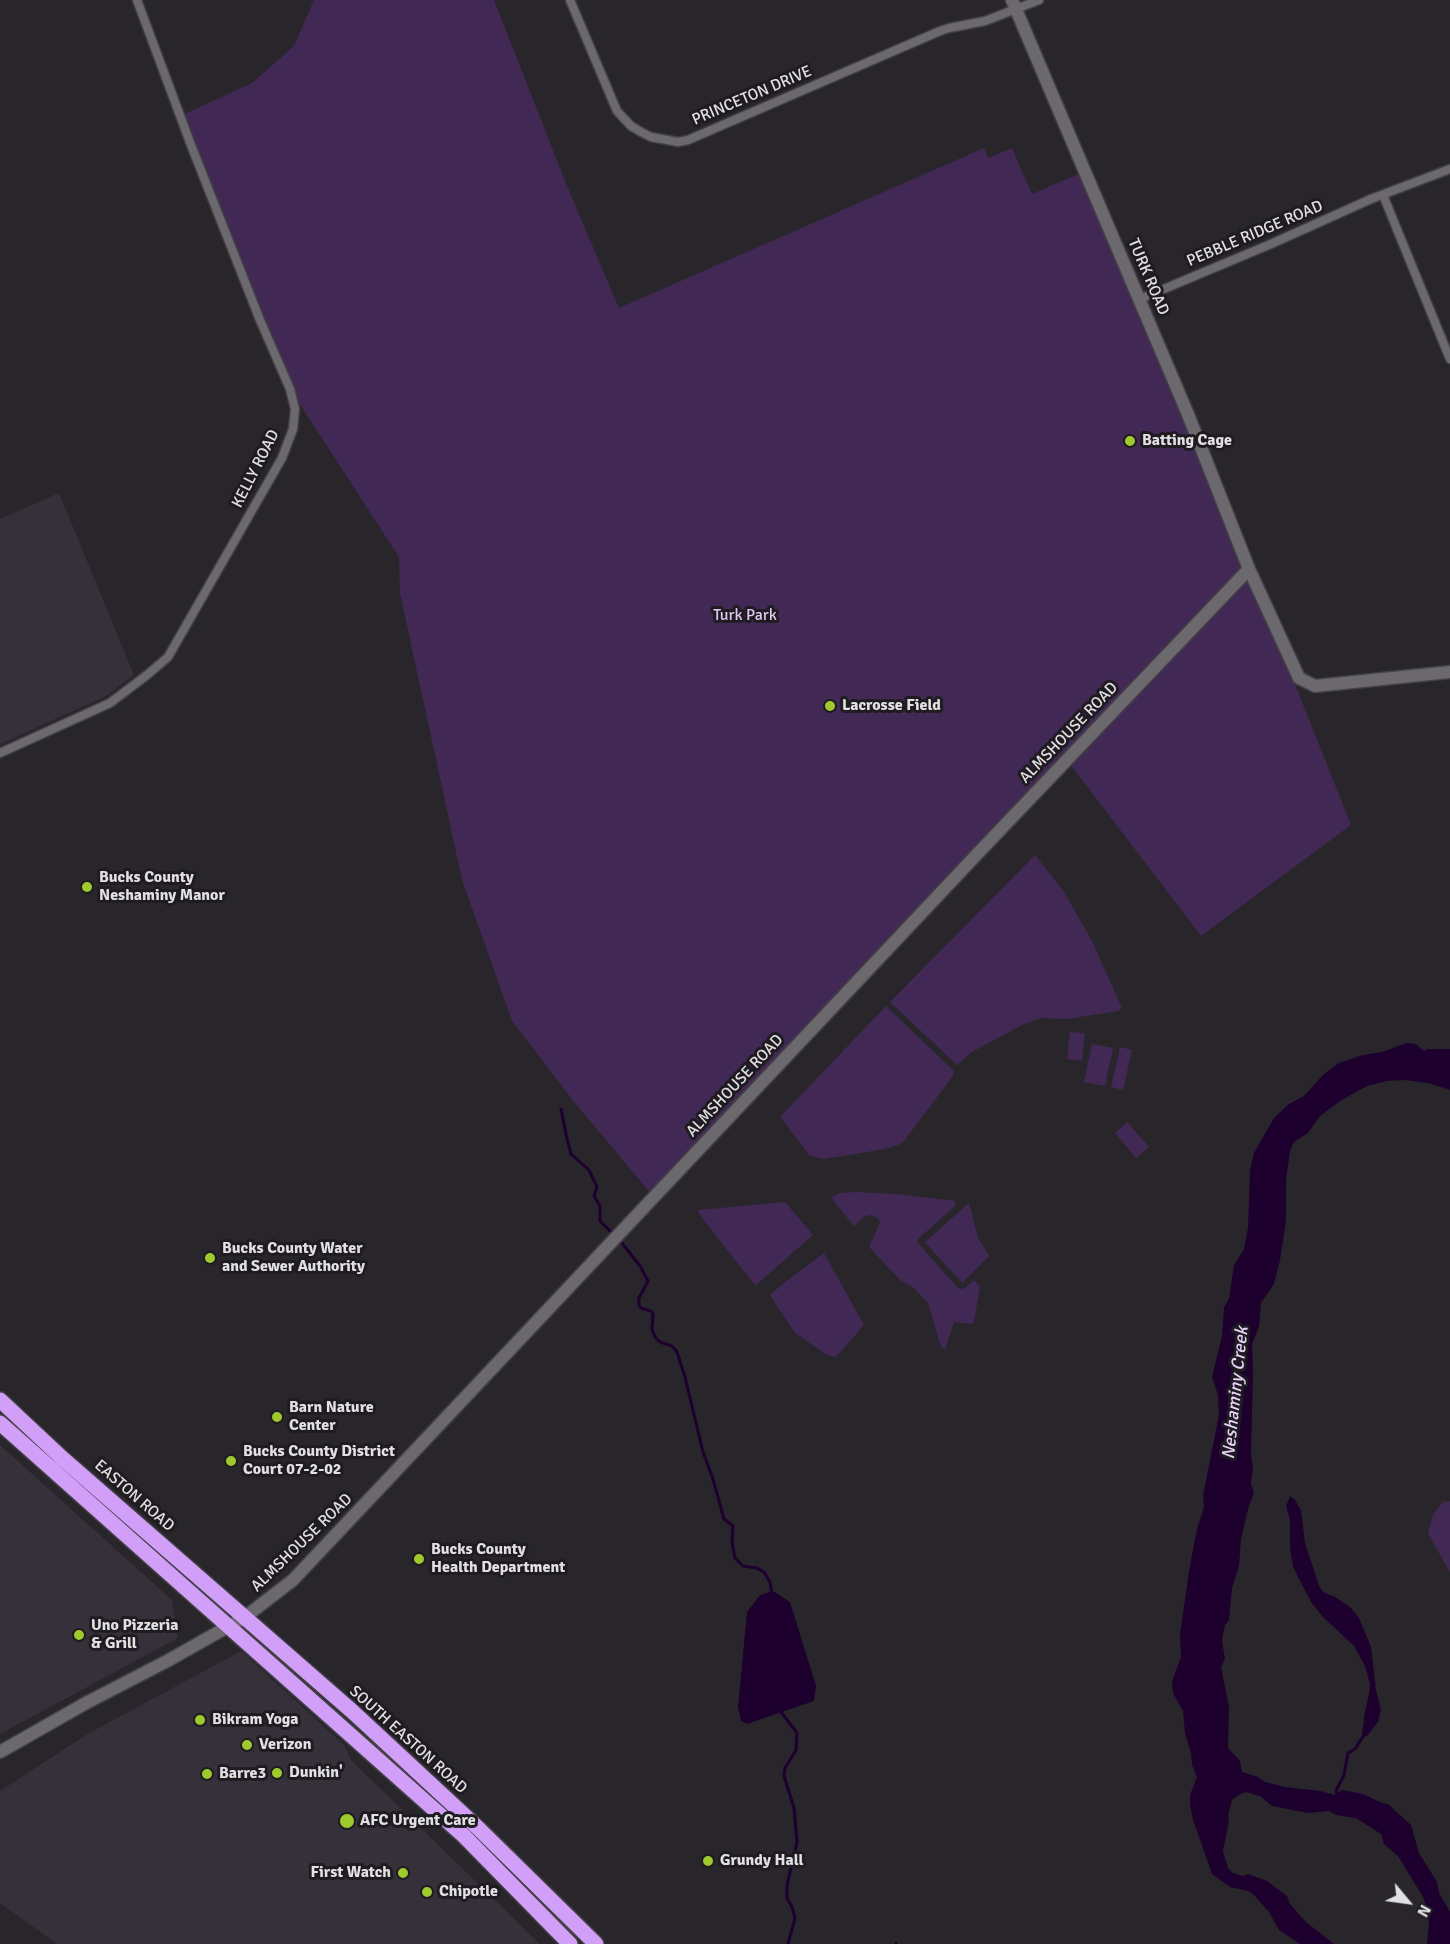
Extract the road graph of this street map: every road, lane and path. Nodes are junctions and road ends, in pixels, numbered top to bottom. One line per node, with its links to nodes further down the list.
1 (137, 0): 11 (street, KELLY ROAD)
2 (570, 0): 4 (street, PRINCETON DRIVE)
3 (1039, 0): 4 (street, PRINCETON DRIVE)
4 (1014, 4): 7 (street, TURK ROAD)
5 (1450, 169): 6 (street, PEBBLE RIDGE ROAD)
6 (1383, 195): 7 (street, PEBBLE RIDGE ROAD); 8 (street)
7 (1140, 299): 9 (street, TURK ROAD)
8 (1450, 359)
9 (1249, 569): 10 (street); 14 (street, ALMSHOUSE ROAD)
10 (1450, 672)
11 (0, 753)
12 (0, 1400): 14 (highway, EASTON ROAD)
13 (0, 1423): 15 (highway, EASTON ROAD)
14 (245, 1617): 15 (street, ALMSHOUSE ROAD); 18 (highway, SOUTH EASTON ROAD)
15 (229, 1626): 16 (street, ALMSHOUSE ROAD); 17 (highway, SOUTH EASTON ROAD)
16 (0, 1752)
17 (570, 1944)
18 (596, 1944)

